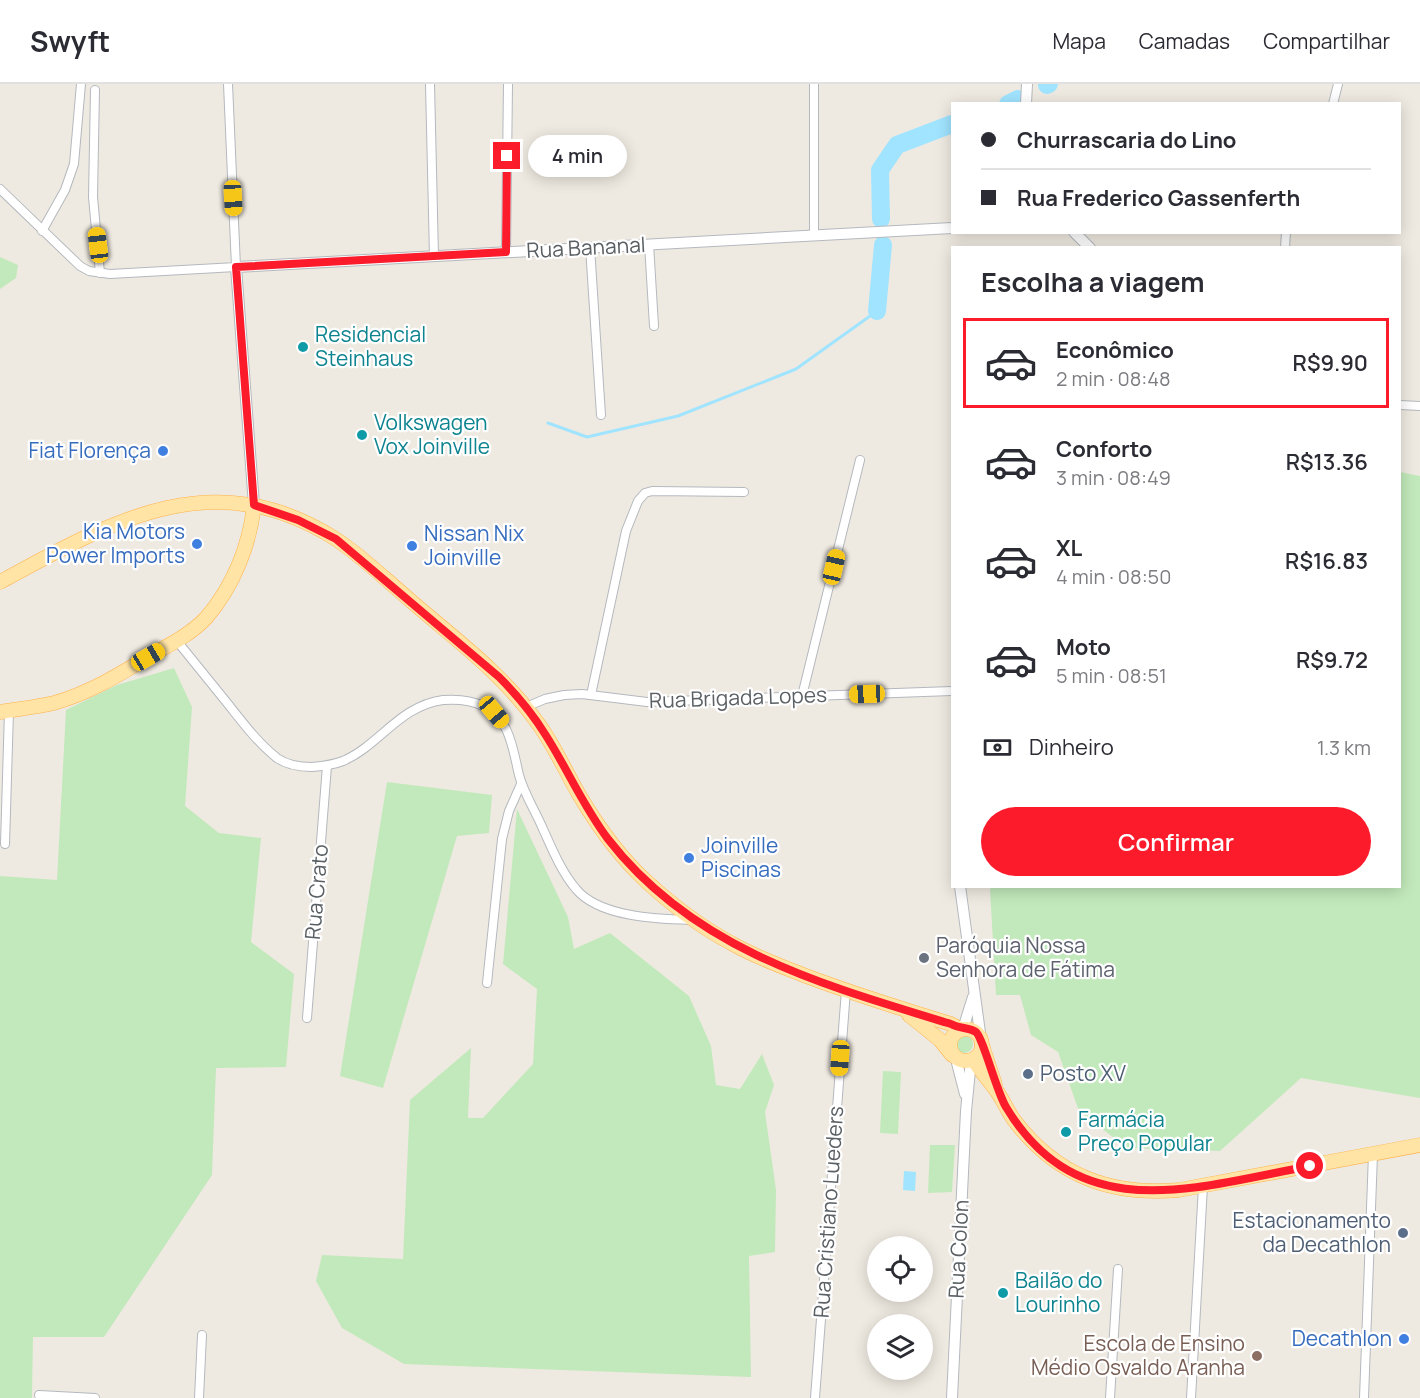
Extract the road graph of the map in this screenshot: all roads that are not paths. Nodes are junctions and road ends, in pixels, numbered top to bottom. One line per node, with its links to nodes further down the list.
1 (81, 84): 13 (street)
2 (228, 84): 21 (street)
3 (430, 84): 20 (street)
4 (508, 84): 19 (street)
5 (814, 84): 15 (street)
6 (1027, 84): 9 (street)
7 (1338, 84): 10 (street)
8 (95, 90): 22 (street)
9 (1026, 102)
10 (1334, 102)
11 (0, 189): 13 (street, Rua Bananal)
12 (951, 228): 15 (street, Rua Bananal)
13 (42, 231): 22 (street, Rua Bananal)
14 (1076, 234): 17 (street)
15 (814, 235): 16 (street, Rua Bananal)
16 (649, 244): 18 (street, Rua Bananal); 23 (street)
17 (1088, 246)
18 (590, 248): 19 (street, Rua Bananal); 26 (street)
19 (506, 252): 20 (street, Rua Bananal)
20 (434, 256): 21 (street, Rua Bananal)
21 (236, 267): 22 (street, Rua Bananal); 29 (street)
22 (100, 273)
23 (654, 326)
24 (1401, 405): 25 (street)
25 (1420, 406)
26 (601, 415)
27 (860, 460): 34 (street)
28 (744, 492): 33 (street)
29 (254, 505): 30 (main road); 31 (main road); 35 (main road)
30 (0, 582)
31 (177, 640): 36 (main road); 37 (street)
32 (951, 691): 34 (street, Rua Brigada Lopes)
33 (591, 695): 34 (street, Rua Brigada Lopes); 35 (street, Rua Brigada Lopes)
34 (802, 696)
35 (526, 707): 42 (main road)
36 (4, 711): 39 (street)
37 (327, 766): 38 (street); 47 (street, Rua Crato)
38 (521, 784): 42 (street); 43 (street)
39 (3, 785): 40 (street)
40 (5, 844)
41 (960, 888): 45 (street)
42 (695, 920): 44 (main road)
43 (487, 982)
44 (846, 990): 46 (main road); 64 (street, Rua Cristiano Lueders)
45 (975, 991): 48 (street); 49 (street)
46 (900, 1009): 48 (main road); 50 (main road)
47 (307, 1018)
48 (962, 1029): 49 (main road); 50 (main road)
49 (982, 1042): 51 (main road); 52 (main road)
50 (954, 1057): 51 (main road); 53 (street, Rua Colon)
51 (972, 1060): 52 (main road); 53 (street, Rua Colon)
52 (999, 1094): 58 (main road)
53 (967, 1100): 65 (street, Rua Colon)
54 (1420, 1138): 56 (main road)
55 (1420, 1145): 56 (main road)
56 (1396, 1149): 57 (main road)
57 (1373, 1154): 58 (main road); 68 (street)
58 (1203, 1186): 67 (street)
59 (1118, 1269): 66 (street)
60 (202, 1335): 63 (street)
61 (39, 1395): 62 (street)
62 (95, 1398)
63 (198, 1398)
64 (815, 1398)
65 (952, 1398)
66 (1110, 1398)
67 (1191, 1398)
68 (1364, 1398)

